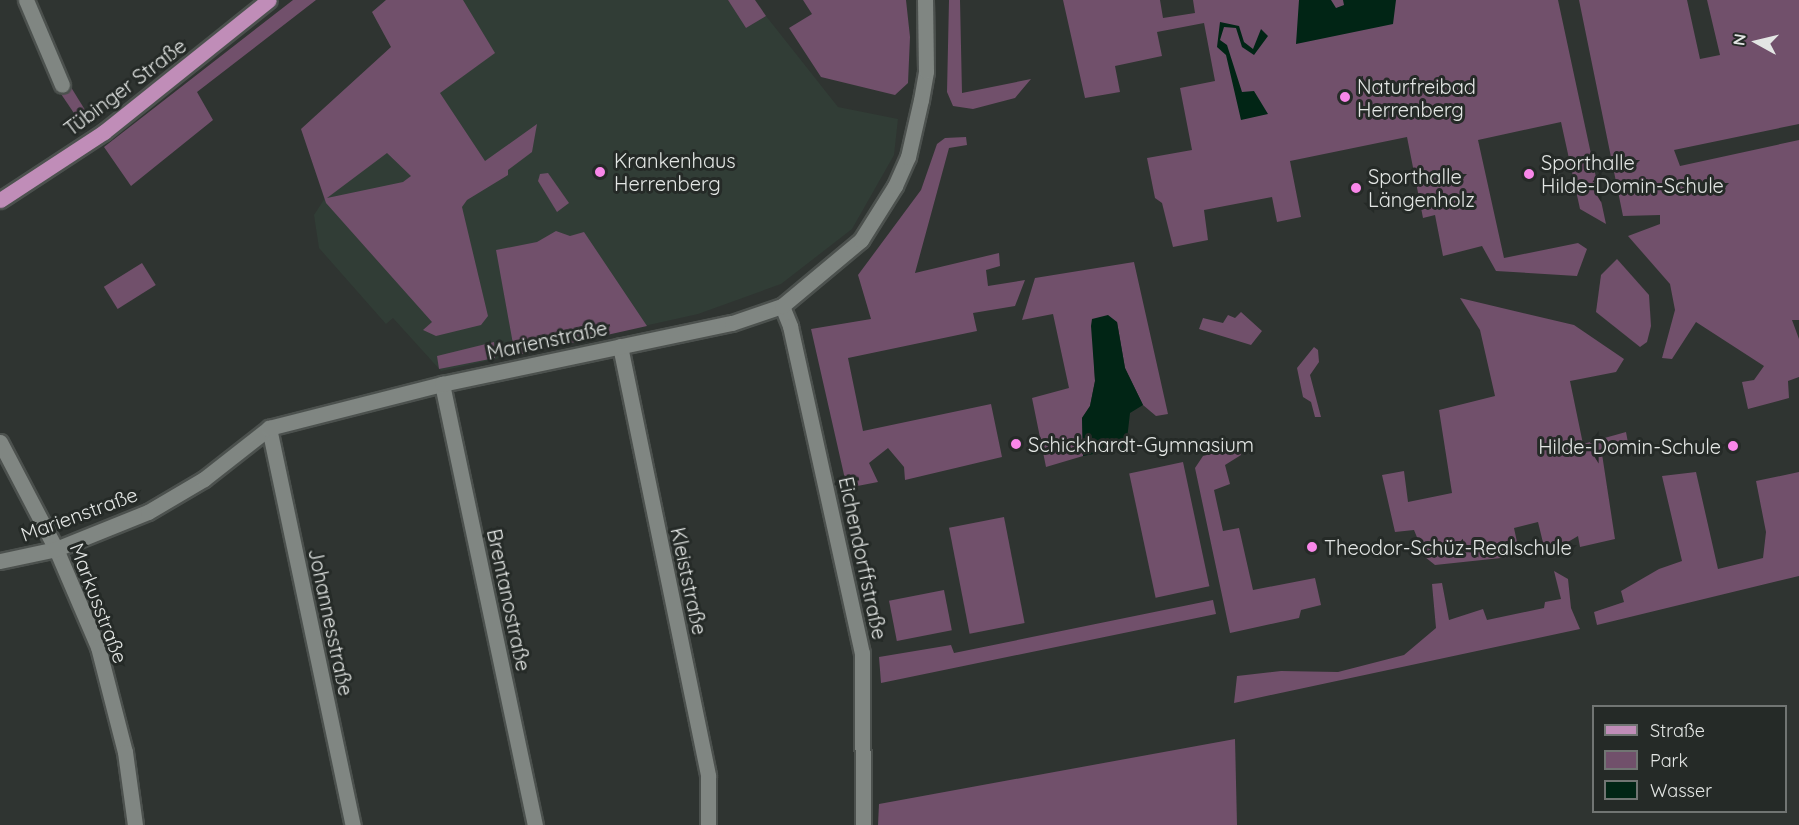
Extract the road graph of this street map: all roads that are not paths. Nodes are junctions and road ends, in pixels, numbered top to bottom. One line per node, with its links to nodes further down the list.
1 (26, 0): 4 (street)
2 (269, 0): 5 (main road, Tübinger Straße)
3 (925, 0): 6 (street, Marienstraße)
4 (62, 85)
5 (0, 200)
6 (782, 306): 7 (street, Marienstraße); 17 (street, Eichendorffstraße)
7 (620, 346): 8 (street, Marienstraße); 16 (street, Kleiststraße)
8 (442, 384): 9 (street, Marienstraße); 15 (street, Brentanostraße)
9 (269, 428): 11 (street, Marienstraße); 14 (street, Johannesstraße)
10 (0, 442): 11 (street, Markusstraße)
11 (56, 549): 12 (street, Marienstraße); 13 (street, Markusstraße)
12 (0, 561)
13 (135, 825)
14 (353, 825)
15 (535, 825)
16 (708, 825)
17 (863, 825)

